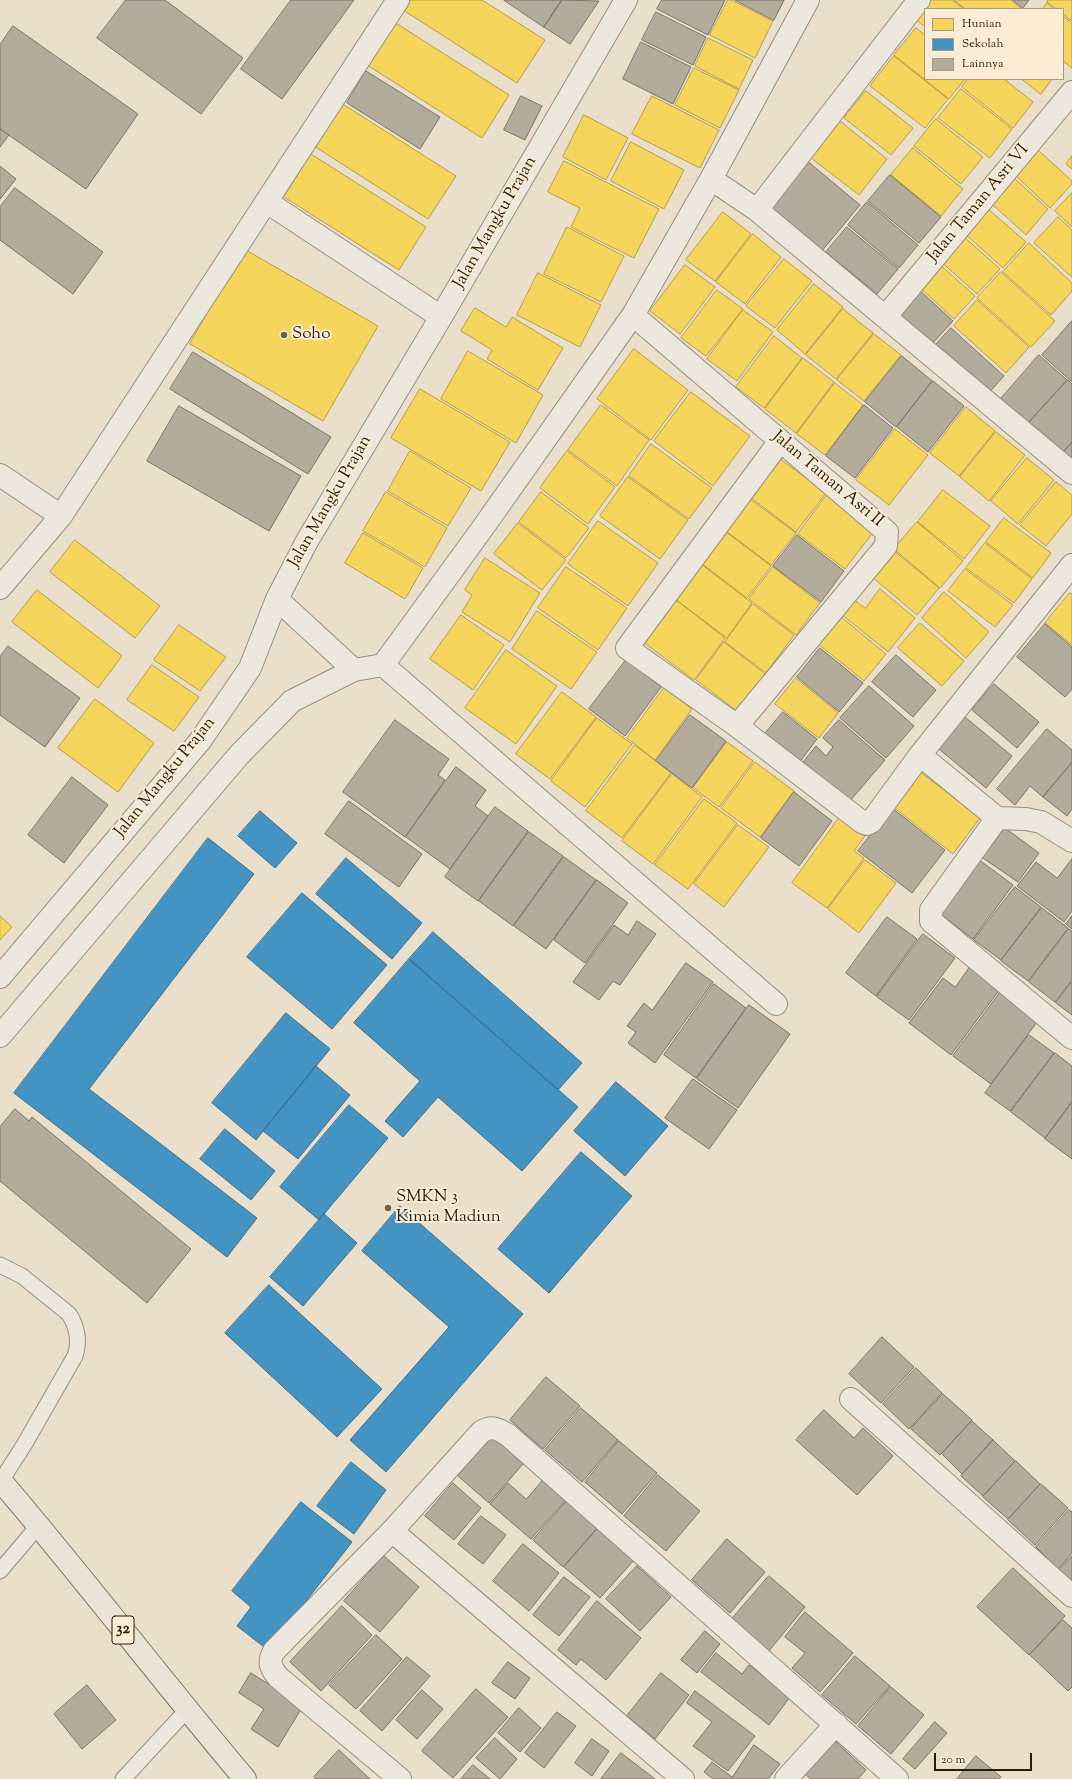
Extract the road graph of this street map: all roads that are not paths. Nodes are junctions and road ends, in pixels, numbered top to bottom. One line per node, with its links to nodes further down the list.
1 (398, 0): 7 (street)
2 (626, 0): 11 (street, Jalan Mangku Prajan)
3 (808, 0): 6 (street)
4 (919, 0): 8 (street)
5 (1072, 92): 10 (street, Jalan Taman Asri VI)
6 (711, 179): 8 (street); 9 (street)
7 (267, 202): 11 (street); 15 (street)
8 (757, 210): 10 (street)
9 (633, 315): 12 (street, Jalan Taman Asri II); 19 (street)
10 (886, 316): 13 (street)
11 (441, 317): 18 (street, Jalan Mangku Prajan)
12 (780, 441): 21 (street, Jalan Taman Asri II); 21 (street)
13 (1072, 473)
14 (0, 475): 15 (street)
15 (61, 516): 17 (street)
16 (1072, 566): 22 (street)
17 (0, 588)
18 (277, 599): 20 (street); 25 (street, Jalan Mangku Prajan)
19 (382, 665): 20 (street); 26 (street)
20 (354, 670): 27 (street)
21 (737, 726): 22 (street)
22 (920, 755): 23 (street)
23 (997, 818): 24 (street); 28 (street)
24 (1072, 841)
25 (0, 977)
26 (776, 1004)
27 (0, 1036)
28 (1072, 1038)
29 (0, 1265): 31 (lane)
30 (851, 1399): 35 (street)
31 (0, 1481): 32 (highway, 32)
32 (40, 1525): 34 (lane); 36 (highway, 32)
33 (392, 1531): 37 (street); 40 (street); 41 (street)
34 (0, 1571)
35 (1072, 1596)
36 (186, 1710): 38 (lane); 39 (highway, 32)
37 (836, 1724): 42 (street); 43 (street)
38 (123, 1779)
39 (245, 1779)
40 (400, 1779)
41 (683, 1779)
42 (786, 1779)
43 (897, 1779)

